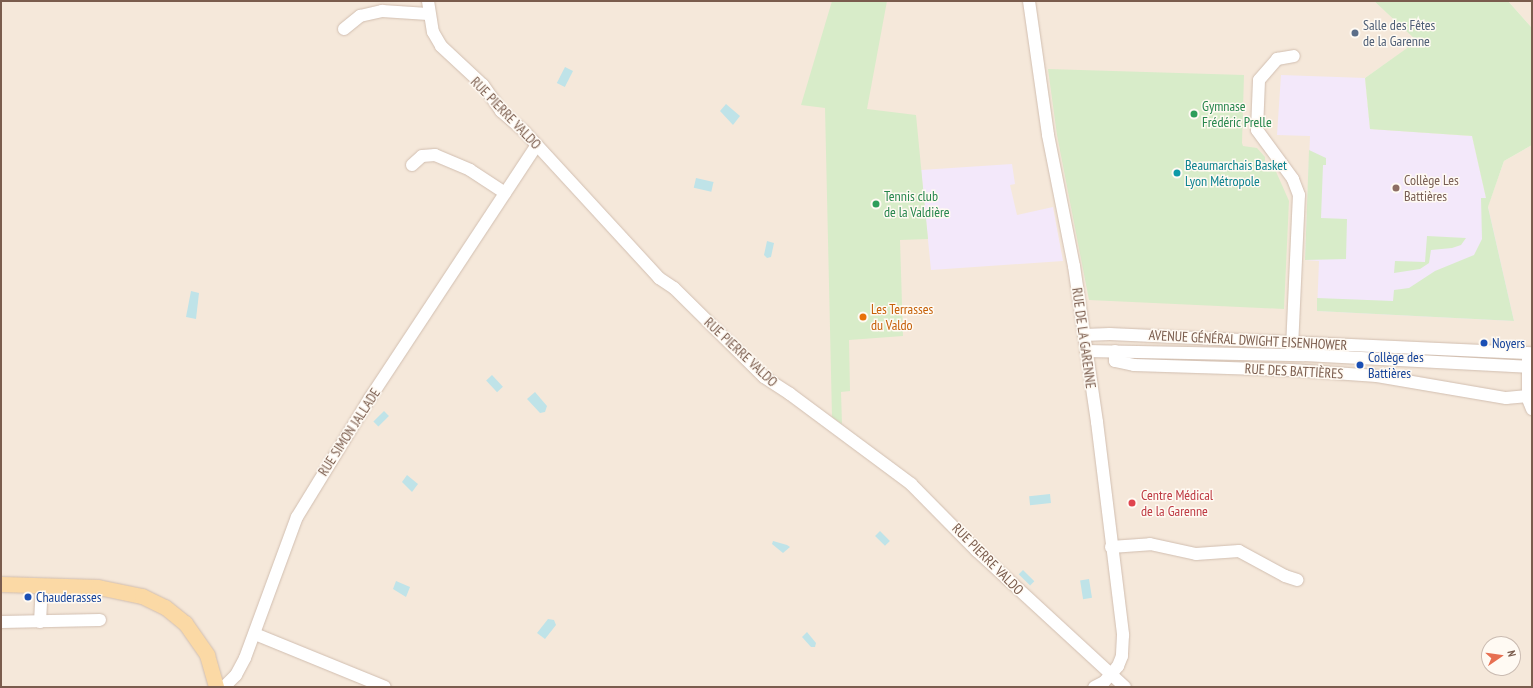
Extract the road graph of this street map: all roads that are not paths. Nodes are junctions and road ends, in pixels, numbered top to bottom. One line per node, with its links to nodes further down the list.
1 (428, 1): 3 (street, RUE PIERRE VALDO)
2 (1029, 1): 9 (street, RUE DE LA GARENNE)
3 (428, 14): 4 (street); 6 (street, RUE PIERRE VALDO)
4 (344, 29)
5 (1294, 56): 10 (street)
6 (537, 145): 8 (street, RUE SIMON JALLADE); 27 (street, RUE PIERRE VALDO)
7 (412, 165): 8 (street)
8 (505, 193): 26 (street, RUE SIMON JALLADE)
9 (1084, 335): 10 (street, AVENUE GÉNÉRAL DWIGHT EISENHOWER); 11 (street, RUE DE LA GARENNE)
10 (1292, 342): 13 (street, AVENUE GÉNÉRAL DWIGHT EISENHOWER); 14 (street)
11 (1086, 351): 12 (street, AVENUE GÉNÉRAL DWIGHT EISENHOWER); 19 (street, RUE DE LA GARENNE)
12 (1116, 351): 14 (street, AVENUE GÉNÉRAL DWIGHT EISENHOWER); 16 (street, RUE DES BATTIÈRES)
13 (1530, 353): 15 (street)
14 (1292, 355): 15 (street, AVENUE GÉNÉRAL DWIGHT EISENHOWER); 16 (street)
15 (1530, 367): 17 (street)
16 (1291, 370): 17 (street, RUE DES BATTIÈRES)
17 (1528, 396): 18 (street)
18 (1532, 409)
19 (1111, 547): 20 (street); 27 (street, RUE DE LA GARENNE)
20 (1297, 580)
21 (1, 584): 22 (main road)
22 (42, 586): 25 (street); 28 (main road)
23 (100, 620): 25 (street)
24 (1, 622): 25 (street)
25 (40, 622)
26 (255, 634): 29 (street, RUE SIMON JALLADE); 30 (street)
27 (1112, 675): 31 (street); 32 (street, RUE PIERRE VALDO)
28 (216, 687)
29 (224, 687)
30 (385, 687)
31 (1094, 687)
32 (1126, 687)

